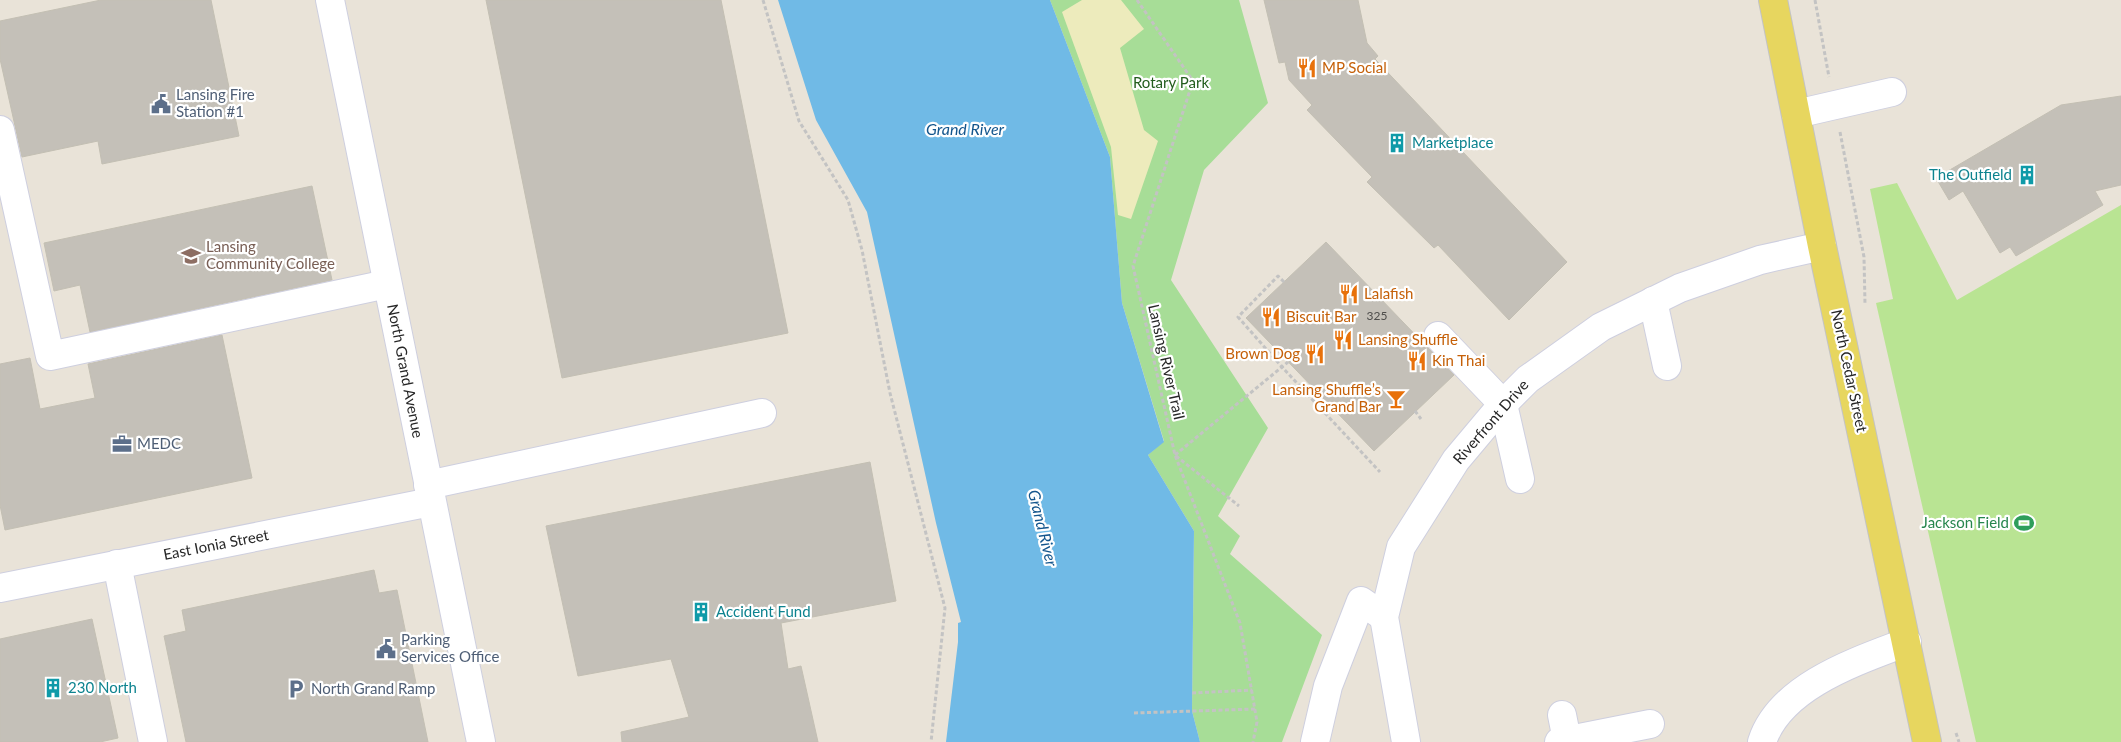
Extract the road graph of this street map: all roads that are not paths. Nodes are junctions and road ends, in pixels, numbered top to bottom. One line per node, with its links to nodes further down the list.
1 (330, 0): 7 (street, North Grand Avenue)
2 (1773, 0): 4 (main road, North Cedar Street)
3 (1892, 92): 4 (street)
4 (1796, 114): 6 (main road, North Cedar Street)
5 (0, 130): 7 (street)
6 (1822, 246): 8 (street, Riverfront Drive); 18 (main road, North Cedar Street)
7 (388, 284): 14 (street, North Grand Avenue)
8 (1654, 301): 10 (street); 11 (street, Riverfront Drive)
9 (1438, 336): 11 (street)
10 (1667, 366)
11 (1503, 404): 13 (street); 17 (street, Riverfront Drive)
12 (762, 413): 14 (street, East Ionia Street)
13 (1520, 479)
14 (430, 494): 15 (street, East Ionia Street); 22 (street, North Grand Avenue)
15 (117, 564): 16 (street, East Ionia Street); 21 (street)
16 (0, 588)
17 (1384, 617): 23 (street); 24 (street, Riverfront Drive)
18 (1907, 642): 25 (street); 26 (main road, North Cedar Street)
19 (1650, 724): 20 (street)
20 (1562, 732)
21 (153, 742)
22 (481, 742)
23 (1315, 742)
24 (1406, 742)
25 (1762, 742)
26 (1927, 742)

